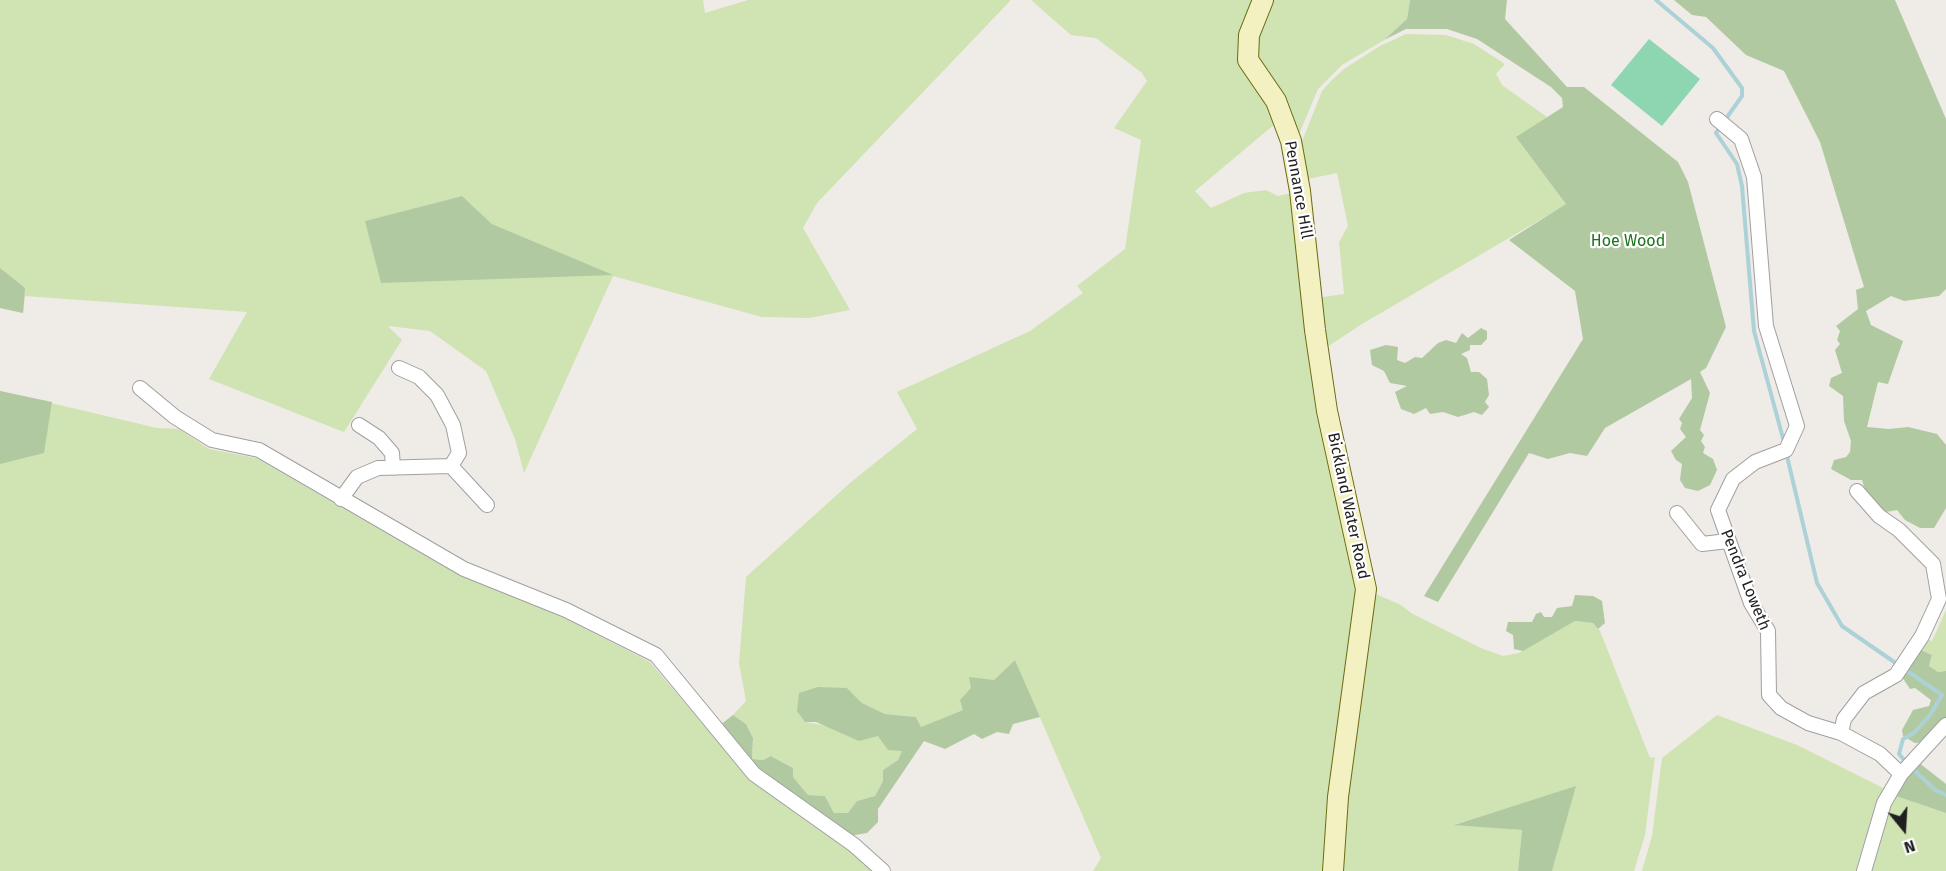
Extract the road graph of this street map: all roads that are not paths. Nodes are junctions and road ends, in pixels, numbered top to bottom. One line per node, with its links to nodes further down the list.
1 (1263, 0): 3 (street, Pennance Hill)
2 (1717, 119): 13 (street, Pendra Loweth)
3 (1308, 249): 18 (street, Bickland Water Road)
4 (399, 368): 7 (street)
5 (140, 388): 10 (street)
6 (359, 425): 8 (street)
7 (451, 466): 8 (street); 11 (street)
8 (393, 468): 10 (street)
9 (1857, 491): 15 (street)
10 (341, 499): 17 (street)
11 (487, 505)
12 (1677, 513): 13 (street)
13 (1728, 541): 15 (street, Pendra Loweth)
14 (1946, 725): 16 (street)
15 (1841, 733): 16 (street, Pendra Loweth)
16 (1901, 774): 19 (street)
17 (883, 871)
18 (1333, 871)
19 (1864, 871)

